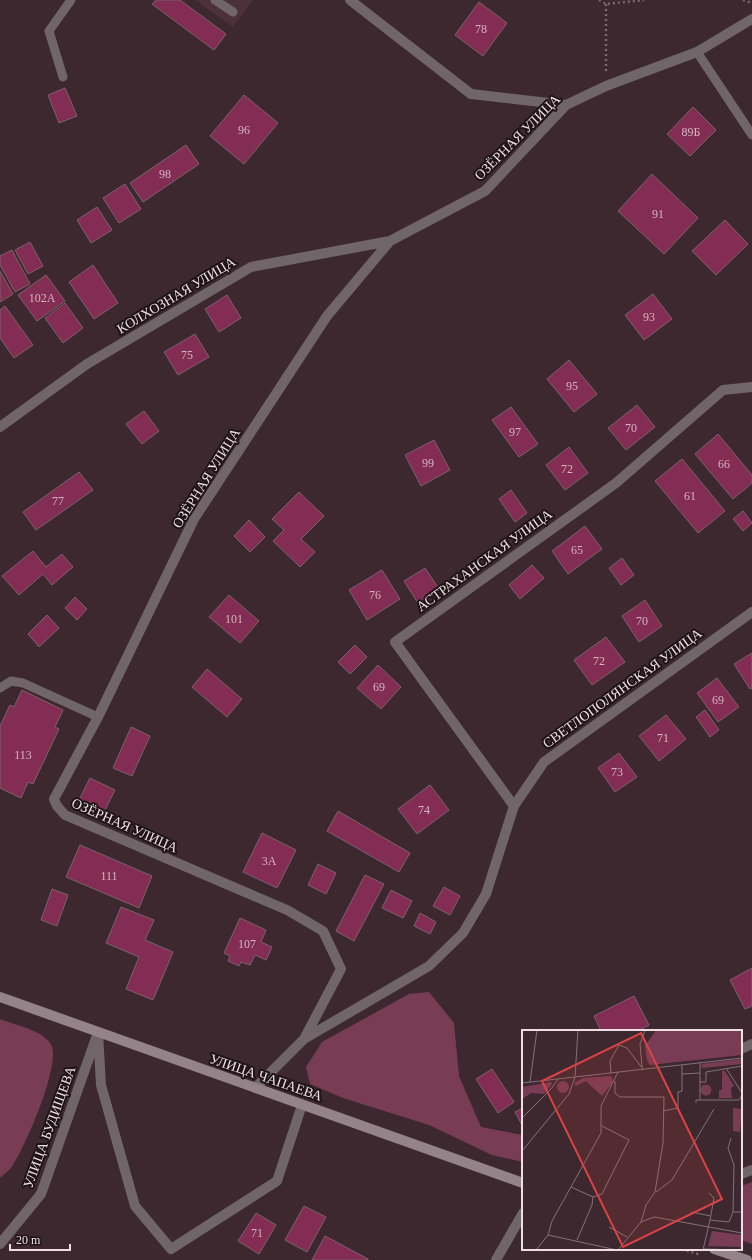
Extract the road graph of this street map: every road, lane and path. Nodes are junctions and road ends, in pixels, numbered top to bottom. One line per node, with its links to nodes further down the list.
1 (71, 0): 12 (lane)
2 (216, 0): 9 (lane)
3 (350, 0): 14 (street)
4 (598, 0): 8 (path)
5 (644, 0): 8 (path)
6 (743, 0): 7 (path)
7 (752, 3)
8 (606, 4): 13 (path)
9 (233, 12)
10 (752, 19): 11 (street, ОЗЁРНАЯ УЛИЦА)
11 (697, 52): 13 (street, ОЗЁРНАЯ УЛИЦА); 15 (lane)
12 (63, 77)
13 (606, 86): 14 (street, ОЗЁРНАЯ УЛИЦА)
14 (566, 105): 16 (street, ОЗЁРНАЯ УЛИЦА)
15 (752, 135)
16 (390, 241): 18 (street, КОЛХОЗНАЯ УЛИЦА); 21 (street, ОЗЁРНАЯ УЛИЦА)
17 (752, 387): 22 (street, АСТРАХАНСКАЯ УЛИЦА)
18 (0, 428)
19 (752, 612): 22 (street, СВЕТЛОПОЛЯНСКАЯ УЛИЦА)
20 (0, 688): 21 (lane)
21 (98, 717): 25 (street, ОЗЁРНАЯ УЛИЦА)
22 (514, 806): 25 (street, СВЕТЛОПОЛЯНСКАЯ УЛИЦА)
23 (0, 997): 24 (main road, УЛИЦА ЧАПАЕВА)
24 (98, 1033): 28 (main road, УЛИЦА ЧАПАЕВА); 29 (street); 34 (street, УЛИЦА БУДИЩЕВА)
25 (304, 1039): 28 (street, СВЕТЛОПОЛЯНСКАЯ УЛИЦА)
26 (752, 1044): 27 (street)
27 (742, 1049)
28 (255, 1088): 29 (main road, УЛИЦА ЧАПАЕВА)
29 (302, 1105): 32 (main road, УЛИЦА ЧАПАЕВА)
30 (752, 1170): 31 (street)
31 (742, 1174)
32 (522, 1183)
33 (522, 1215): 36 (street)
34 (0, 1244)
35 (717, 1250): 37 (main road)
36 (496, 1260)
37 (747, 1260)

